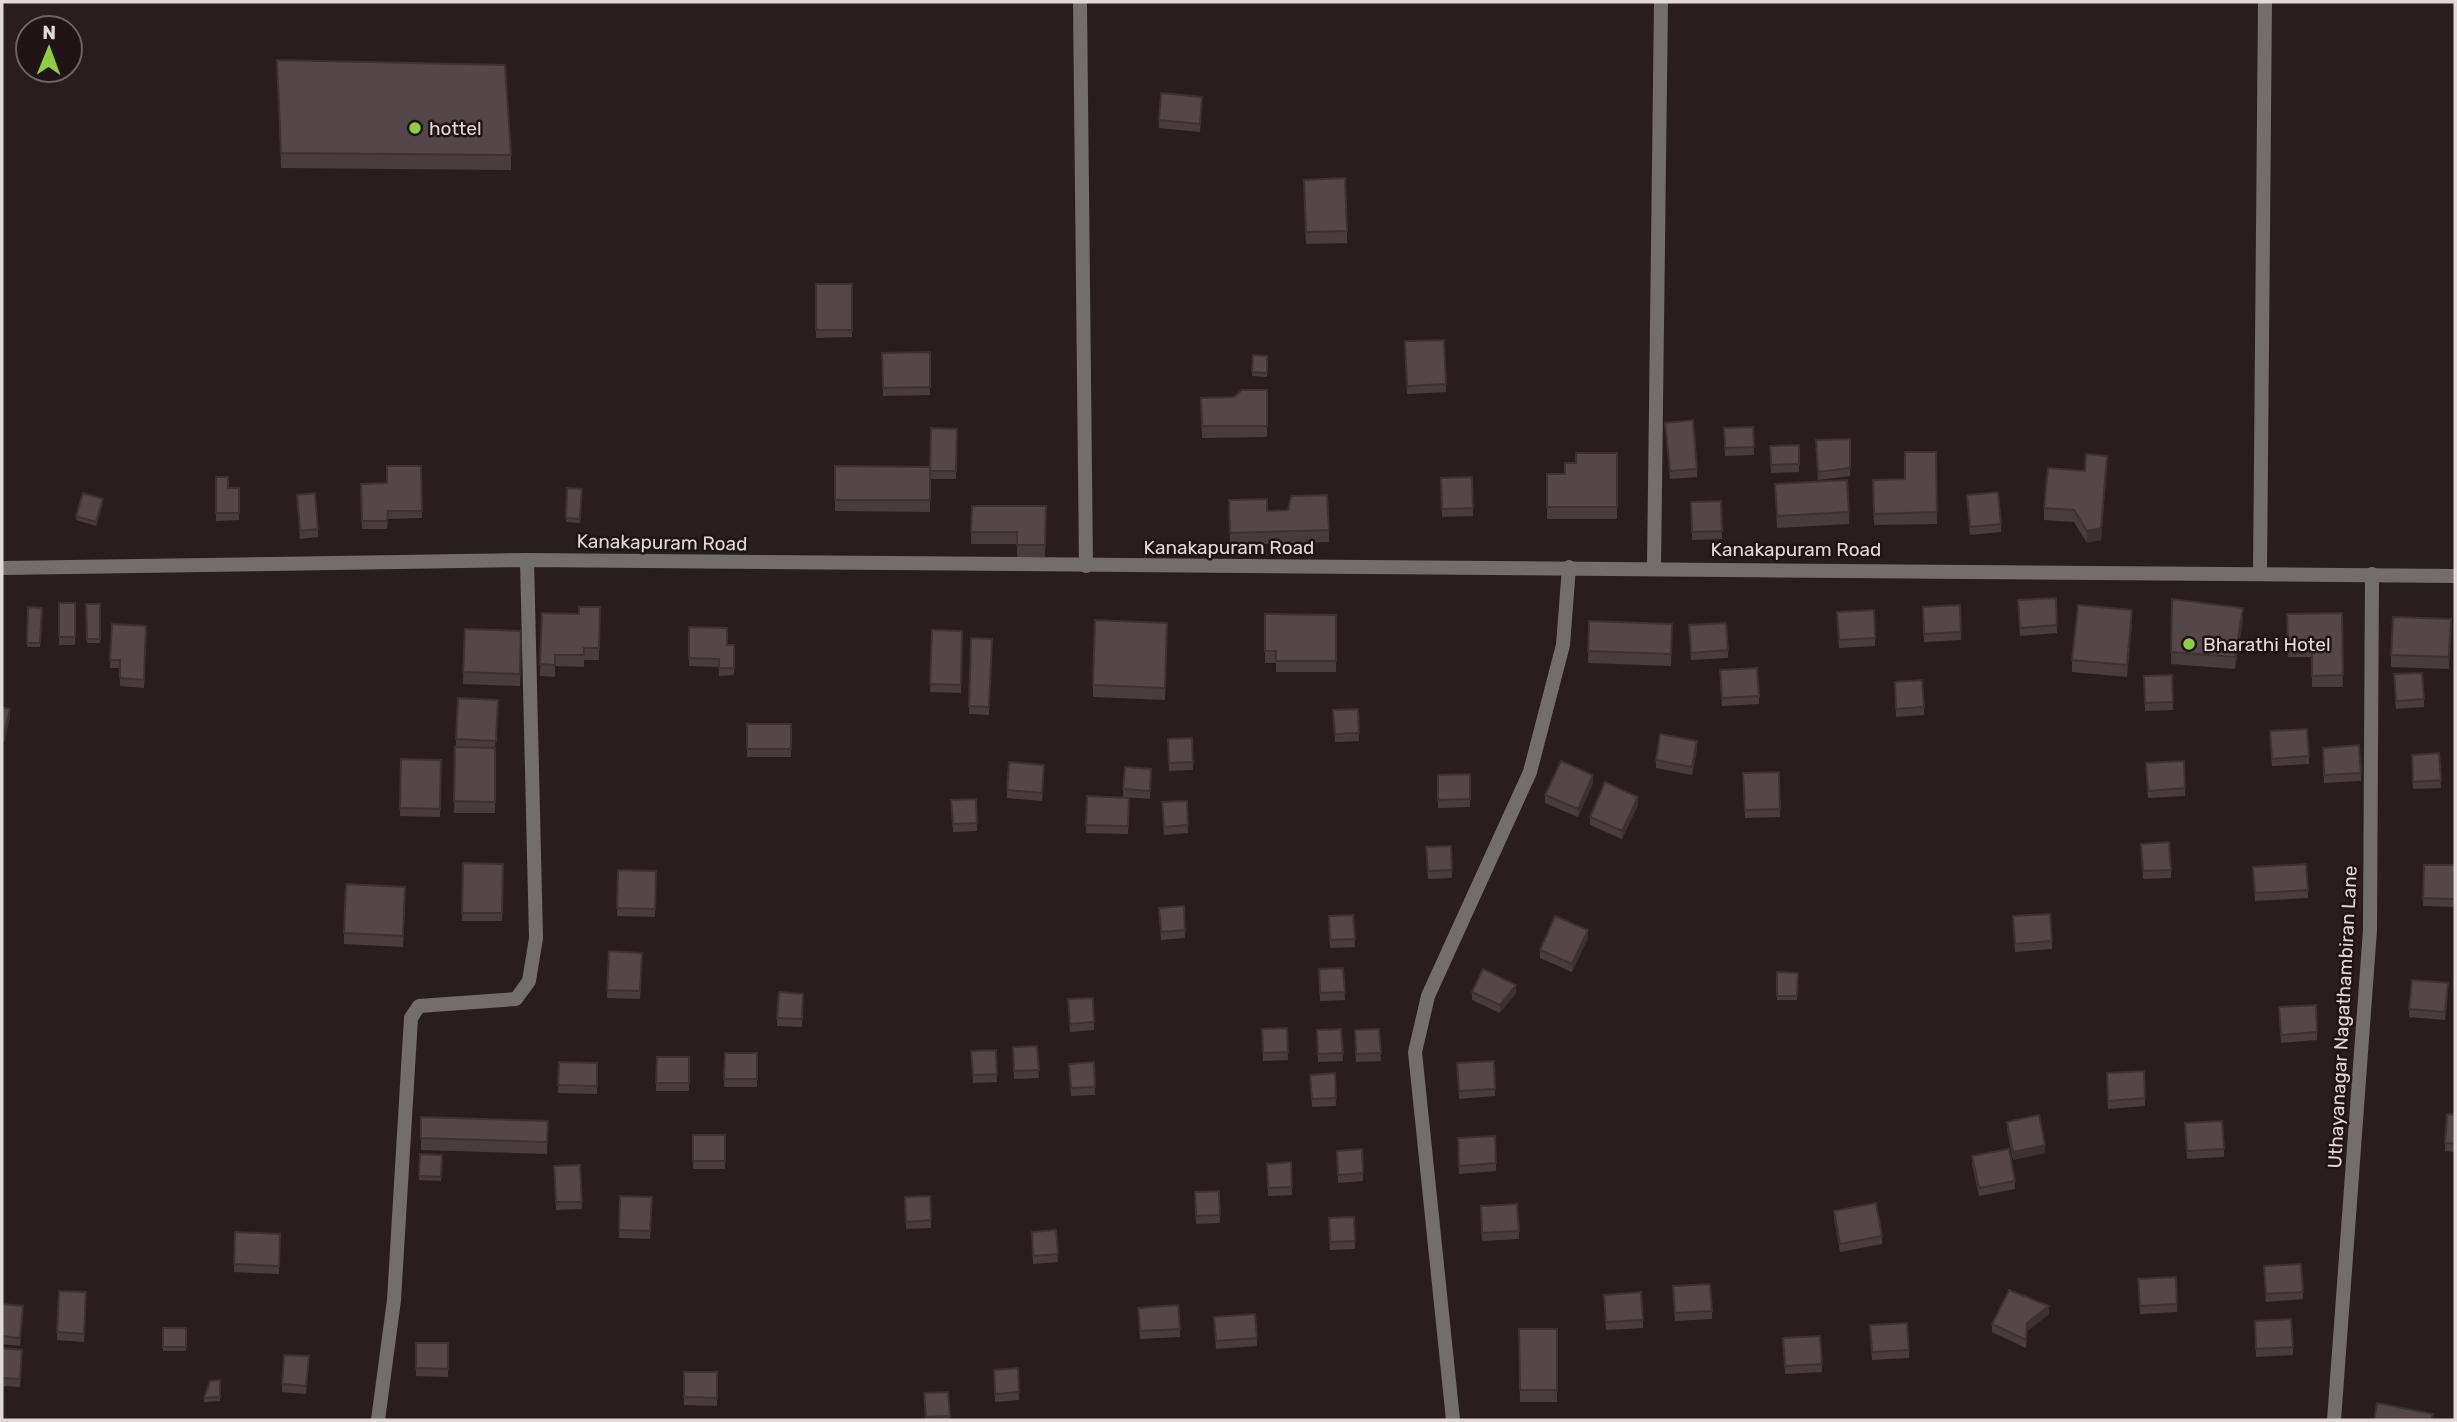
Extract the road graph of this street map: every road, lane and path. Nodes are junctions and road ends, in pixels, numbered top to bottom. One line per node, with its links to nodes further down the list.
1 (1080, 2): 5 (street)
2 (1661, 2): 7 (street)
3 (2265, 2): 9 (street)
4 (527, 560): 5 (street, Kanakapuram Road); 8 (street, Kanakapuram Road); 12 (street)
5 (1086, 566): 6 (street, Kanakapuram Road)
6 (1569, 567): 7 (street, Kanakapuram Road); 13 (street)
7 (1654, 567): 9 (street, Kanakapuram Road)
8 (2, 568)
9 (2260, 572): 10 (street, Kanakapuram Road)
10 (2372, 574): 11 (street, Kanakapuram Road); 14 (street, Uthayanagar Nagathambiran Lane)
11 (2455, 576)
12 (378, 1420)
13 (1453, 1420)
14 (2334, 1420)

